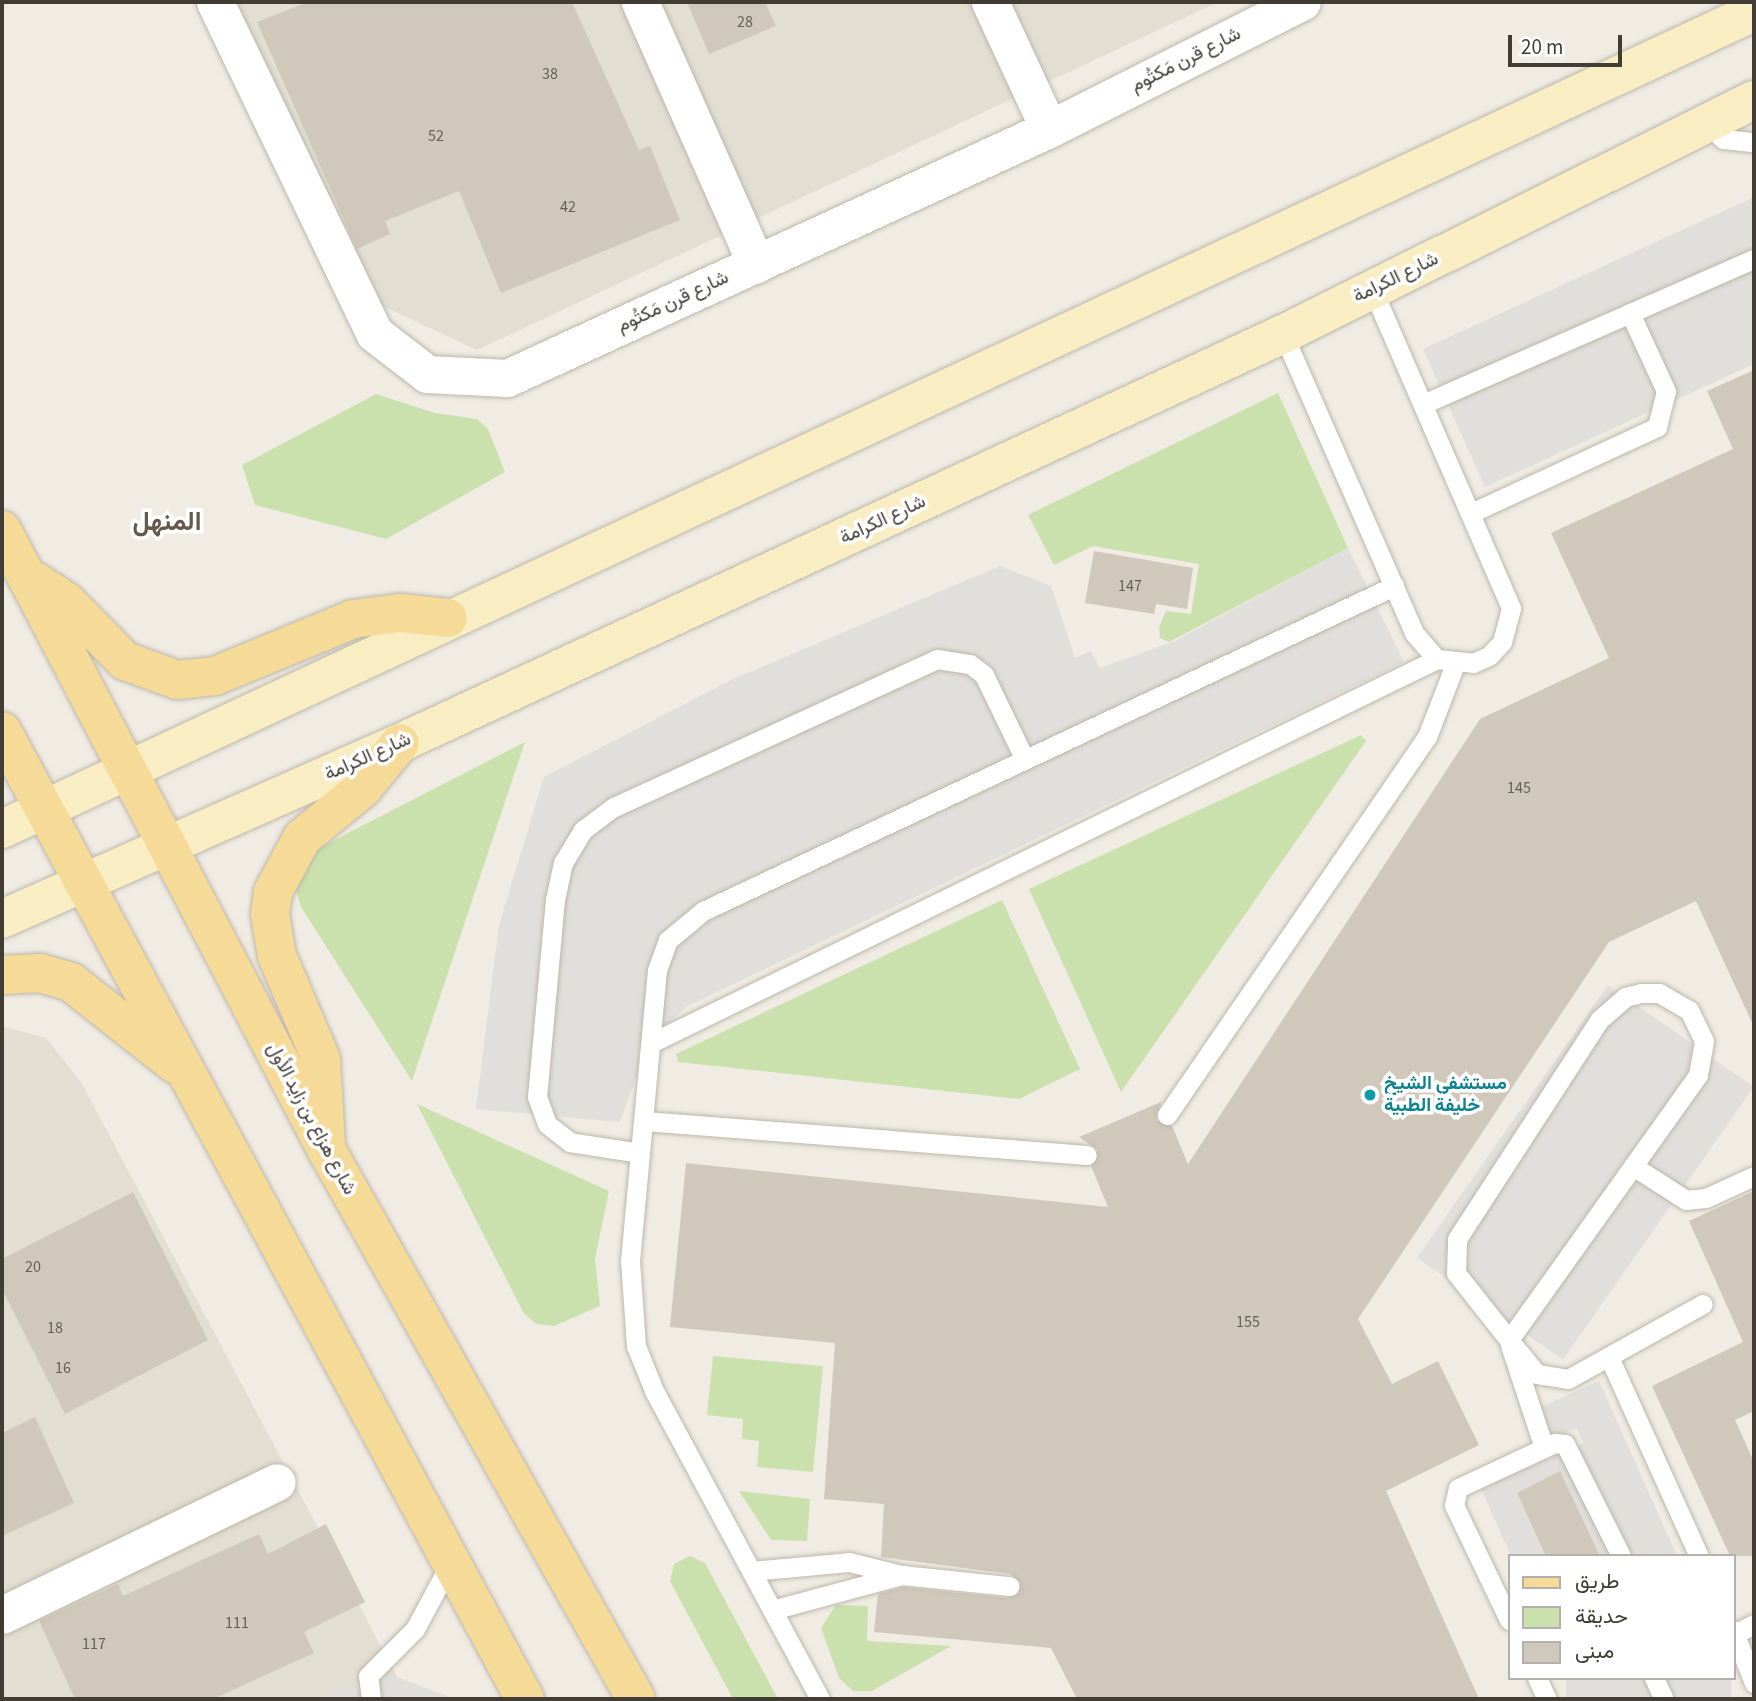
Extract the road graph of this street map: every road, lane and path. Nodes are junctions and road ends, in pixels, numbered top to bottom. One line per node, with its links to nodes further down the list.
1 (215, 2): 11 (street, شارع قرن مَكتُوم)
2 (640, 2): 11 (street)
3 (990, 2): 8 (street)
4 (1301, 2): 8 (street, شارع قرن مَكتُوم)
5 (1754, 12): 20 (main road)
6 (1754, 100): 7 (main road, شارع الكرامة)
7 (1706, 123): 9 (lane); 12 (main road, شارع الكرامة)
8 (1049, 129): 11 (street, شارع قرن مَكتُوم)
9 (1754, 142)
10 (1754, 259): 13 (lane)
11 (755, 264)
12 (1372, 288): 14 (main road, شارع الكرامة); 15 (lane)
13 (1630, 313): 15 (lane); 16 (lane)
14 (1283, 334): 19 (lane); 23 (main road, شارع الكرامة)
15 (1423, 404): 16 (lane)
16 (1474, 512): 21 (lane)
17 (2, 530): 18 (main road, شارع هزاع بن زايد الأول)
18 (28, 577): 20 (main road); 25 (main road, شارع هزاع بن زايد الأول)
19 (1394, 586): 21 (lane); 24 (lane)
20 (448, 618): 25 (main road)
21 (1446, 661): 32 (lane); 34 (lane)
22 (2, 731): 26 (main road)
23 (400, 743): 28 (main road, شارع الكرامة); 36 (main road)
24 (1024, 760): 32 (lane); 37 (lane)
25 (128, 769): 26 (main road); 28 (main road, شارع هزاع بن زايد الأول)
26 (44, 810): 27 (main road); 29 (main road)
27 (2, 830)
28 (168, 846): 29 (main road, شارع الكرامة); 36 (main road, شارع هزاع بن زايد الأول)
29 (83, 882): 30 (main road, شارع الكرامة); 33 (main road)
30 (2, 919)
31 (2, 975): 33 (main road)
32 (651, 1043): 35 (lane)
33 (183, 1069): 48 (main road)
34 (1167, 1115)
35 (644, 1121): 37 (lane); 38 (lane)
36 (326, 1149): 63 (main road, شارع هزاع بن زايد الأول)
37 (640, 1153): 49 (lane)
38 (1087, 1155)
39 (1633, 1166): 40 (lane); 42 (lane); 42 (lane)
40 (1754, 1176)
41 (1703, 1304): 43 (lane)
42 (1510, 1340): 43 (lane); 44 (lane)
43 (1609, 1357): 47 (lane)
44 (1545, 1448): 46 (lane); 54 (lane)
45 (277, 1482): 53 (street)
46 (1620, 1554)
47 (1698, 1554)
48 (450, 1564): 61 (lane); 62 (main road)
49 (751, 1571): 50 (lane); 52 (lane)
50 (902, 1575): 51 (lane); 52 (lane)
51 (1009, 1586)
52 (772, 1610): 64 (lane)
53 (2, 1615)
54 (1508, 1618)
55 (1754, 1624): 56 (lane)
56 (1735, 1632)
57 (1735, 1635): 60 (lane)
58 (1538, 1680): 65 (lane)
59 (1655, 1680): 66 (lane)
60 (1754, 1683)
61 (371, 1699)
62 (525, 1699)
63 (636, 1699)
64 (820, 1699)
65 (1547, 1699)
66 (1664, 1699)

